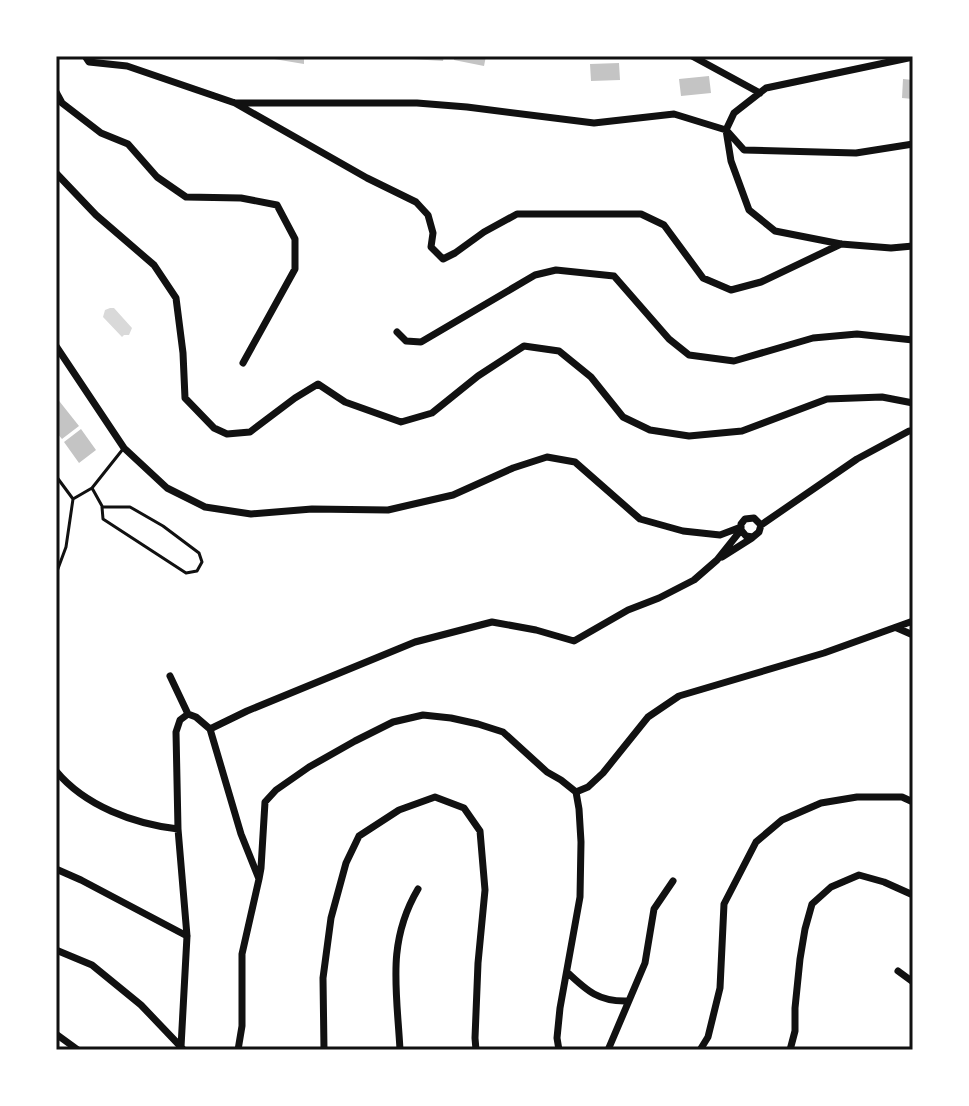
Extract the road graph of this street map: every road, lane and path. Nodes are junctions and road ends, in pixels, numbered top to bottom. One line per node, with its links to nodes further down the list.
1 (85, 56): 5 (street)
2 (123, 56): 5 (street)
3 (692, 56): 7 (street)
4 (913, 57): 7 (street)
5 (127, 66): 8 (street)
6 (56, 92): 17 (street)
7 (760, 93): 9 (street)
8 (235, 103): 9 (street); 12 (street)
9 (726, 130): 10 (street); 12 (street)
10 (913, 144)
11 (56, 173): 18 (street)
12 (841, 244): 13 (street)
13 (913, 246)
14 (397, 332): 15 (street)
15 (913, 340)
16 (56, 346): 20 (street)
17 (243, 363)
18 (913, 403)
19 (913, 431): 27 (street)
20 (124, 448): 24 (lane); 28 (street)
21 (56, 476): 23 (lane)
22 (56, 484): 23 (lane)
23 (62, 484): 25 (lane)
24 (92, 488): 25 (lane); 26 (lane)
25 (73, 499): 31 (lane)
26 (102, 507): 26 (lane)
27 (761, 525): 28 (street); 29 (street)
28 (741, 528): 29 (street); 30 (street)
29 (753, 537): 30 (street)
30 (717, 560): 37 (street)
31 (56, 574)
32 (913, 621): 33 (street)
33 (896, 627): 34 (street); 39 (street)
34 (913, 635)
35 (170, 676): 36 (street)
36 (188, 714): 37 (street); 41 (street)
37 (210, 729): 43 (street)
38 (56, 771): 41 (street)
39 (576, 792): 43 (street); 50 (street)
40 (913, 802): 62 (street)
41 (178, 829): 47 (street)
42 (56, 869): 47 (street)
43 (259, 879): 56 (street)
44 (673, 881): 52 (street)
45 (418, 889): 58 (street)
46 (913, 895): 63 (street)
47 (187, 936): 54 (street)
48 (56, 950): 54 (street)
49 (898, 971): 51 (street)
50 (567, 972): 52 (street); 60 (street)
51 (913, 982)
52 (628, 1001): 61 (street)
53 (56, 1034): 55 (street)
54 (182, 1048)
55 (78, 1050)
56 (238, 1050)
57 (324, 1050): 59 (street)
58 (400, 1050)
59 (476, 1050)
60 (559, 1050)
61 (608, 1050)
62 (700, 1050)
63 (790, 1050)

